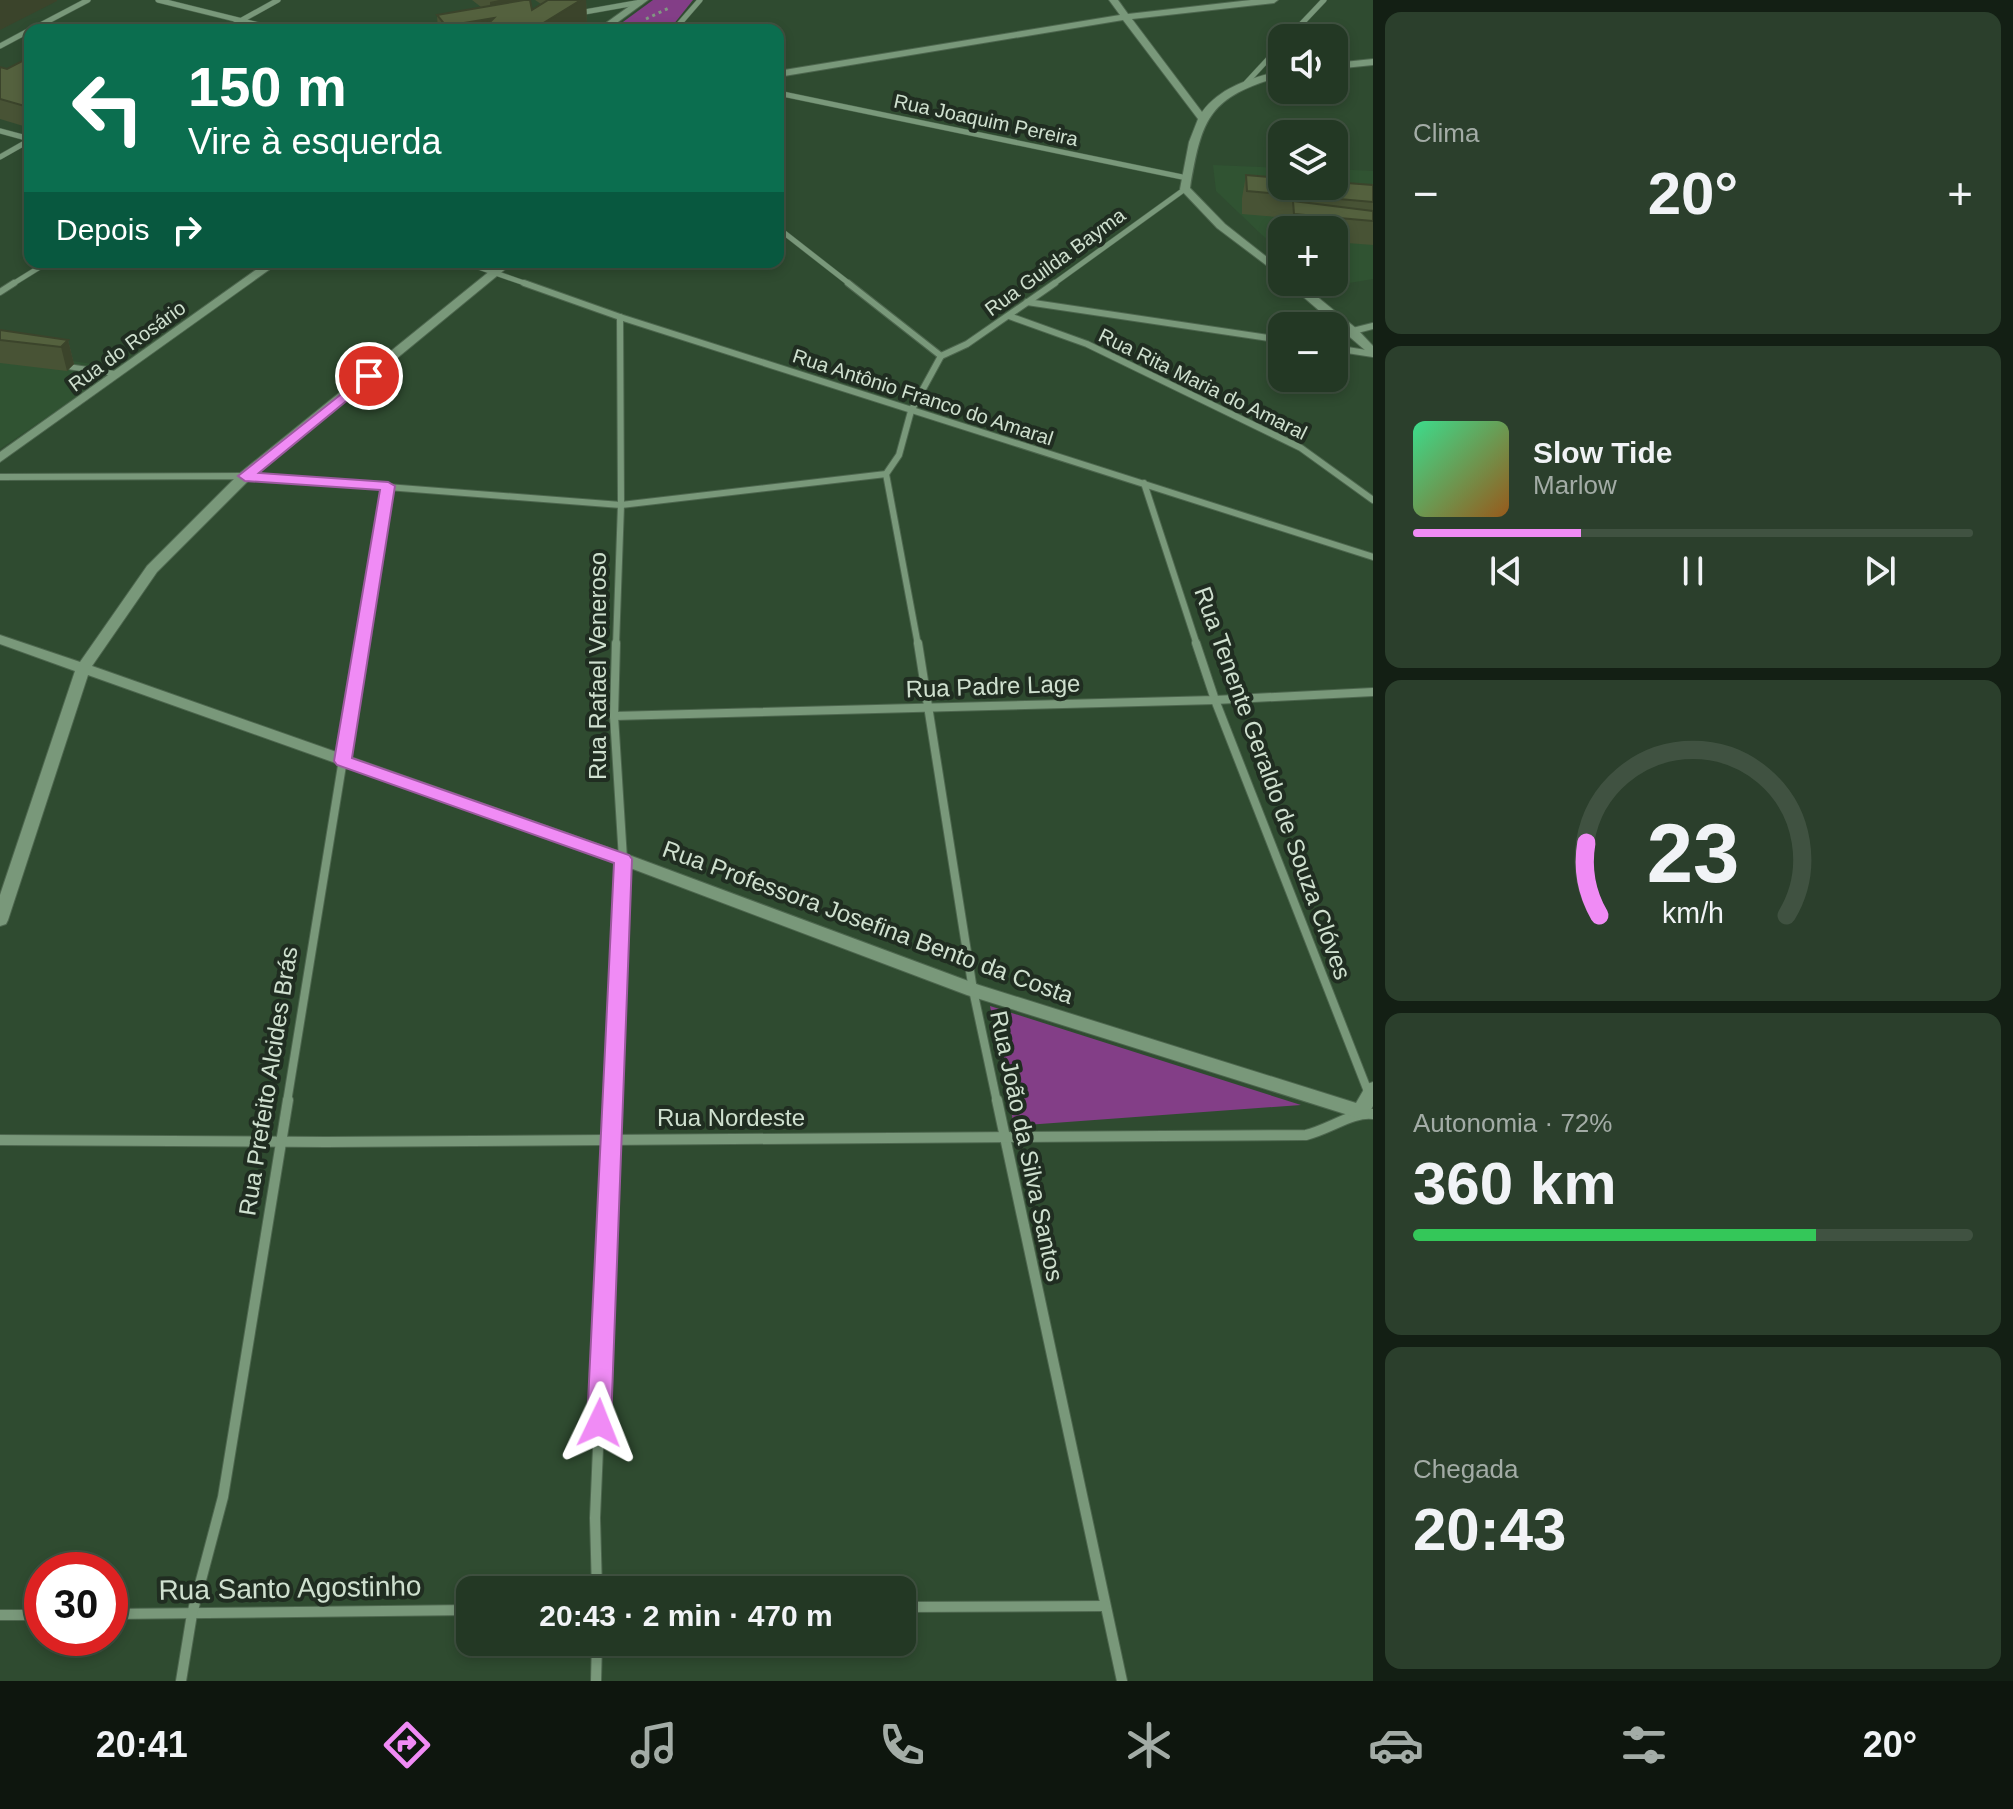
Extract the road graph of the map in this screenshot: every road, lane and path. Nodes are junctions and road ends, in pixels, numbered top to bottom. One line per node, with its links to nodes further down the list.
1 (88, 0): 14 (street)
2 (158, 0): 13 (street)
3 (278, 0): 13 (street)
4 (700, 0): 18 (street)
5 (1113, 0): 11 (street)
6 (1274, 0): 11 (street)
7 (1324, 0): 19 (street)
8 (642, 1): 10 (street); 17 (street)
9 (677, 5): 12 (path)
10 (564, 16)
11 (1126, 17): 25 (street); 29 (street)
12 (644, 20)
13 (240, 21): 15 (street); 16 (street)
14 (42, 24)
15 (235, 24)
16 (253, 24)
17 (609, 24)
18 (679, 24)
19 (1301, 24)
20 (24, 33): 21 (street)
21 (0, 46)
22 (1268, 59): 27 (street)
23 (1373, 62): 24 (street)
24 (1348, 65)
25 (784, 73)
26 (1268, 77): 27 (street)
27 (1246, 83): 29 (street)
28 (784, 94): 34 (street, Rua Joaquim Pereira)
29 (1201, 117): 34 (street)
30 (0, 131): 31 (street)
31 (24, 137)
32 (24, 143): 33 (street)
33 (0, 157)
34 (1186, 183): 36 (street); 44 (street, Rua Guilda Bayma)
35 (784, 233): 52 (street)
36 (1268, 263)
37 (38, 268): 42 (street)
38 (266, 268): 54 (street, Rua do Rosário)
39 (483, 268): 41 (street, Rua Antônio Franco do Amaral)
40 (501, 268): 41 (street)
41 (496, 272): 46 (street, Rua Antônio Franco do Amaral); 58 (street)
42 (0, 292)
43 (1309, 296): 48 (street)
44 (1027, 302): 45 (street, Rua Guilda Bayma); 49 (street)
45 (1009, 316): 52 (street, Rua Guilda Bayma); 62 (street, Rua Rita Maria do Amaral)
46 (620, 317): 55 (street, Rua Antônio Franco do Amaral); 63 (street, Rua Rafael Veneroso)
47 (1373, 326): 48 (street)
48 (1353, 331): 51 (street)
49 (1268, 338)
50 (1348, 350): 51 (street)
51 (1373, 354)
52 (941, 356): 55 (street)
53 (71, 367): 54 (lane)
54 (118, 374): 56 (street, Rua do Rosário)
55 (911, 411): 57 (street); 60 (street, Rua Antônio Franco do Amaral)
56 (0, 458)
57 (886, 474): 63 (street); 69 (street, Rua João da Silva Santos)
58 (245, 476): 59 (street); 61 (street); 66 (street)
59 (0, 477)
60 (1144, 483): 64 (street, Rua Antônio Franco do Amaral); 68 (street, Rua Tenente Geraldo de Souza Clóves)
61 (388, 486): 63 (street); 71 (street, Rua Prefeito Alcides Brás)
62 (1373, 500)
63 (621, 505): 70 (street, Rua Rafael Veneroso)
64 (1373, 557)
65 (0, 639): 66 (street, Rua Professora Josefina Bento da Costa)
66 (83, 668): 71 (street, Rua Professora Josefina Bento da Costa); 73 (street)
67 (1373, 692): 68 (street, Rua Padre Lage)
68 (1215, 700): 69 (street, Rua Padre Lage); 75 (street, Rua Tenente Geraldo de Souza Clóves)
69 (930, 708): 70 (street, Rua Padre Lage); 74 (street, Rua João da Silva Santos)
70 (614, 716): 72 (street, Rua Rafael Veneroso)
71 (343, 761): 72 (street, Rua Professora Josefina Bento da Costa); 79 (street, Rua Prefeito Alcides Brás)
72 (623, 859): 74 (street, Rua Professora Josefina Bento da Costa); 77 (street, Rua Rafael Veneroso)
73 (0, 920)
74 (973, 990): 75 (street, Rua Professora Josefina Bento da Costa); 76 (street, Rua João da Silva Santos)
75 (1369, 1103): 76 (street, Rua Nordeste)
76 (1005, 1134): 77 (street, Rua Nordeste); 81 (street, Rua João da Silva Santos)
77 (611, 1138): 79 (street, Rua Nordeste); 80 (street, Rua Rafael Veneroso)
78 (0, 1140): 79 (street, Rua Nordeste)
79 (280, 1144): 85 (street, Rua Prefeito Alcides Brás)
80 (597, 1576)
81 (1105, 1606): 82 (street); 91 (street, Rua João da Silva Santos)
82 (916, 1607)
83 (456, 1610): 85 (street, Rua Santo Agostinho)
84 (128, 1614): 85 (street, Rua Santo Agostinho)
85 (192, 1614): 89 (street, Rua Prefeito Alcides Brás)
86 (0, 1615): 87 (street)
87 (24, 1615)
88 (597, 1656): 90 (street)
89 (181, 1681)
90 (596, 1681)
91 (1122, 1681)

